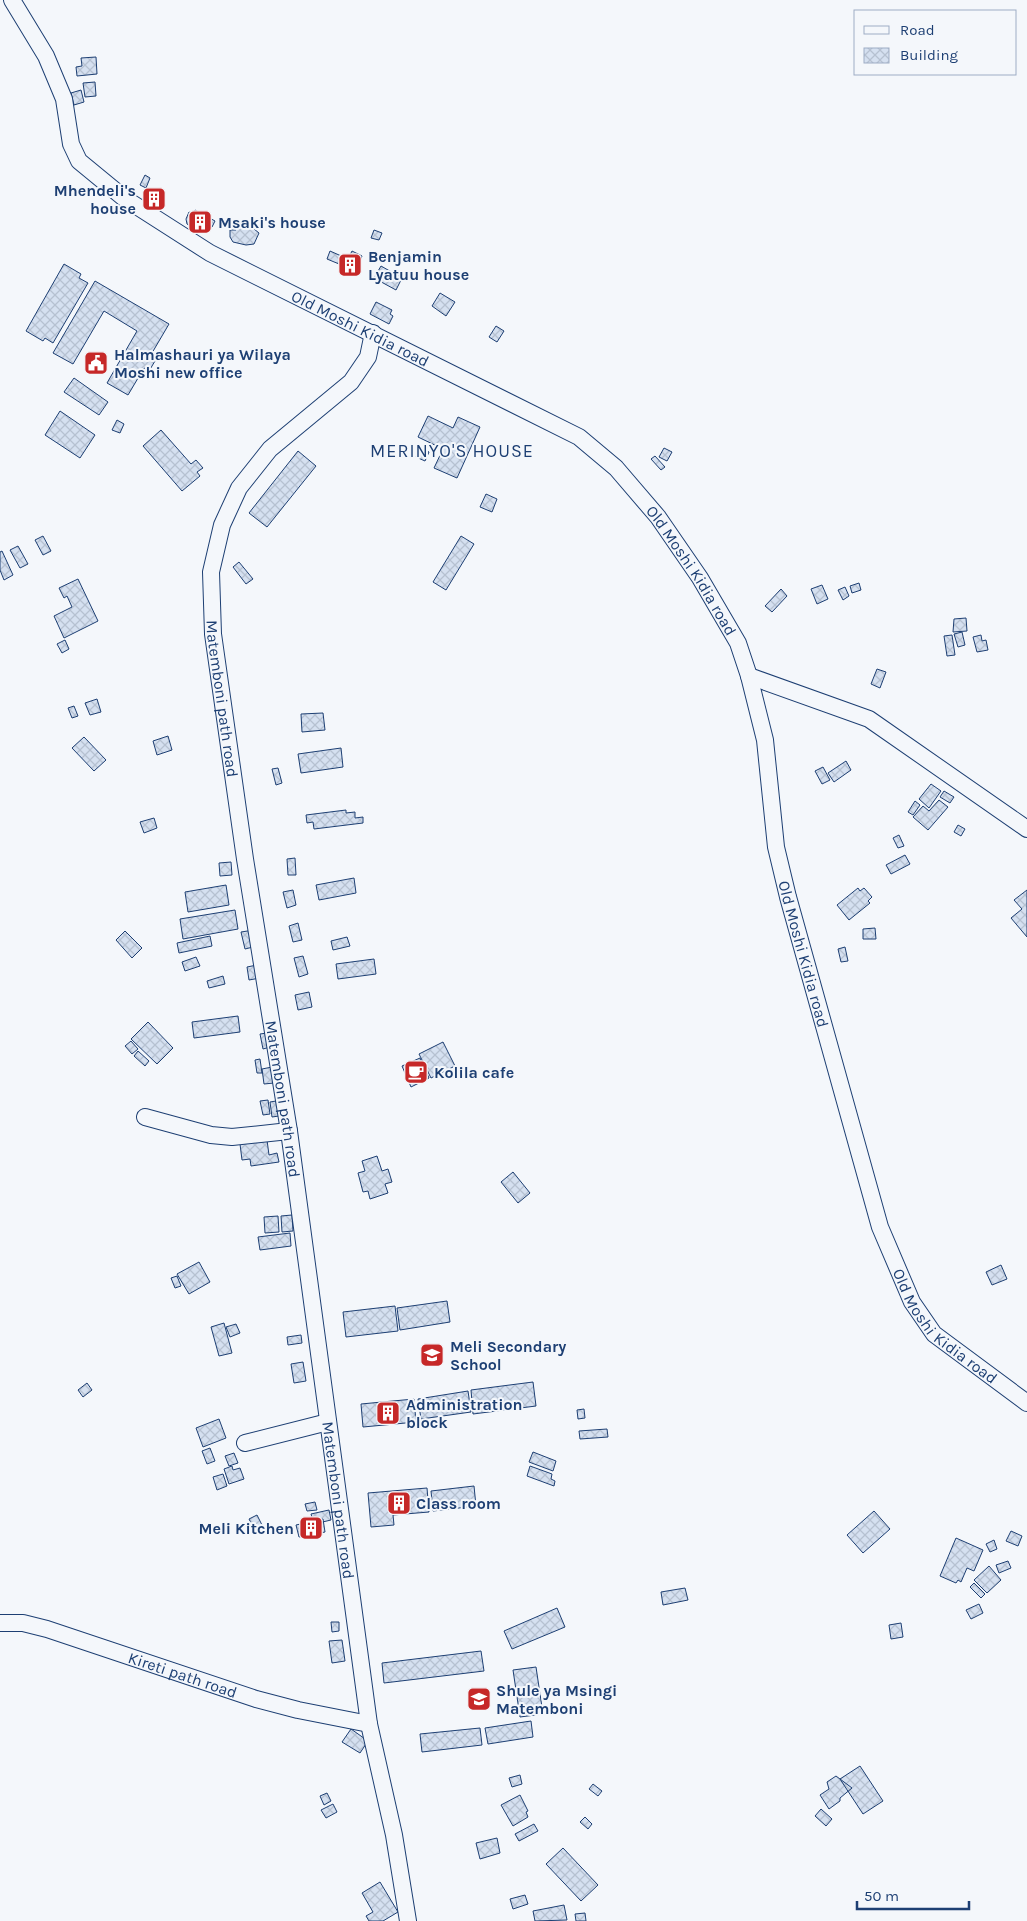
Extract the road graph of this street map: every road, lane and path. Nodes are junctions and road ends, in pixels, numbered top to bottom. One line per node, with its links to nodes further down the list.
1 (12, 0): 2 (street, Old Moshi Kidia road)
2 (372, 332): 3 (street, Old Moshi Kidia road); 6 (street, Matemboni path road)
3 (750, 676): 4 (street); 7 (street, Old Moshi Kidia road)
4 (1027, 829)
5 (145, 1117): 6 (street)
6 (289, 1131): 8 (street, Matemboni path road)
7 (1027, 1402)
8 (328, 1422): 9 (street); 11 (street, Matemboni path road)
9 (245, 1443)
10 (0, 1623): 11 (street, Kireti path road)
11 (369, 1724): 12 (street, Matemboni path road)
12 (408, 1921)

